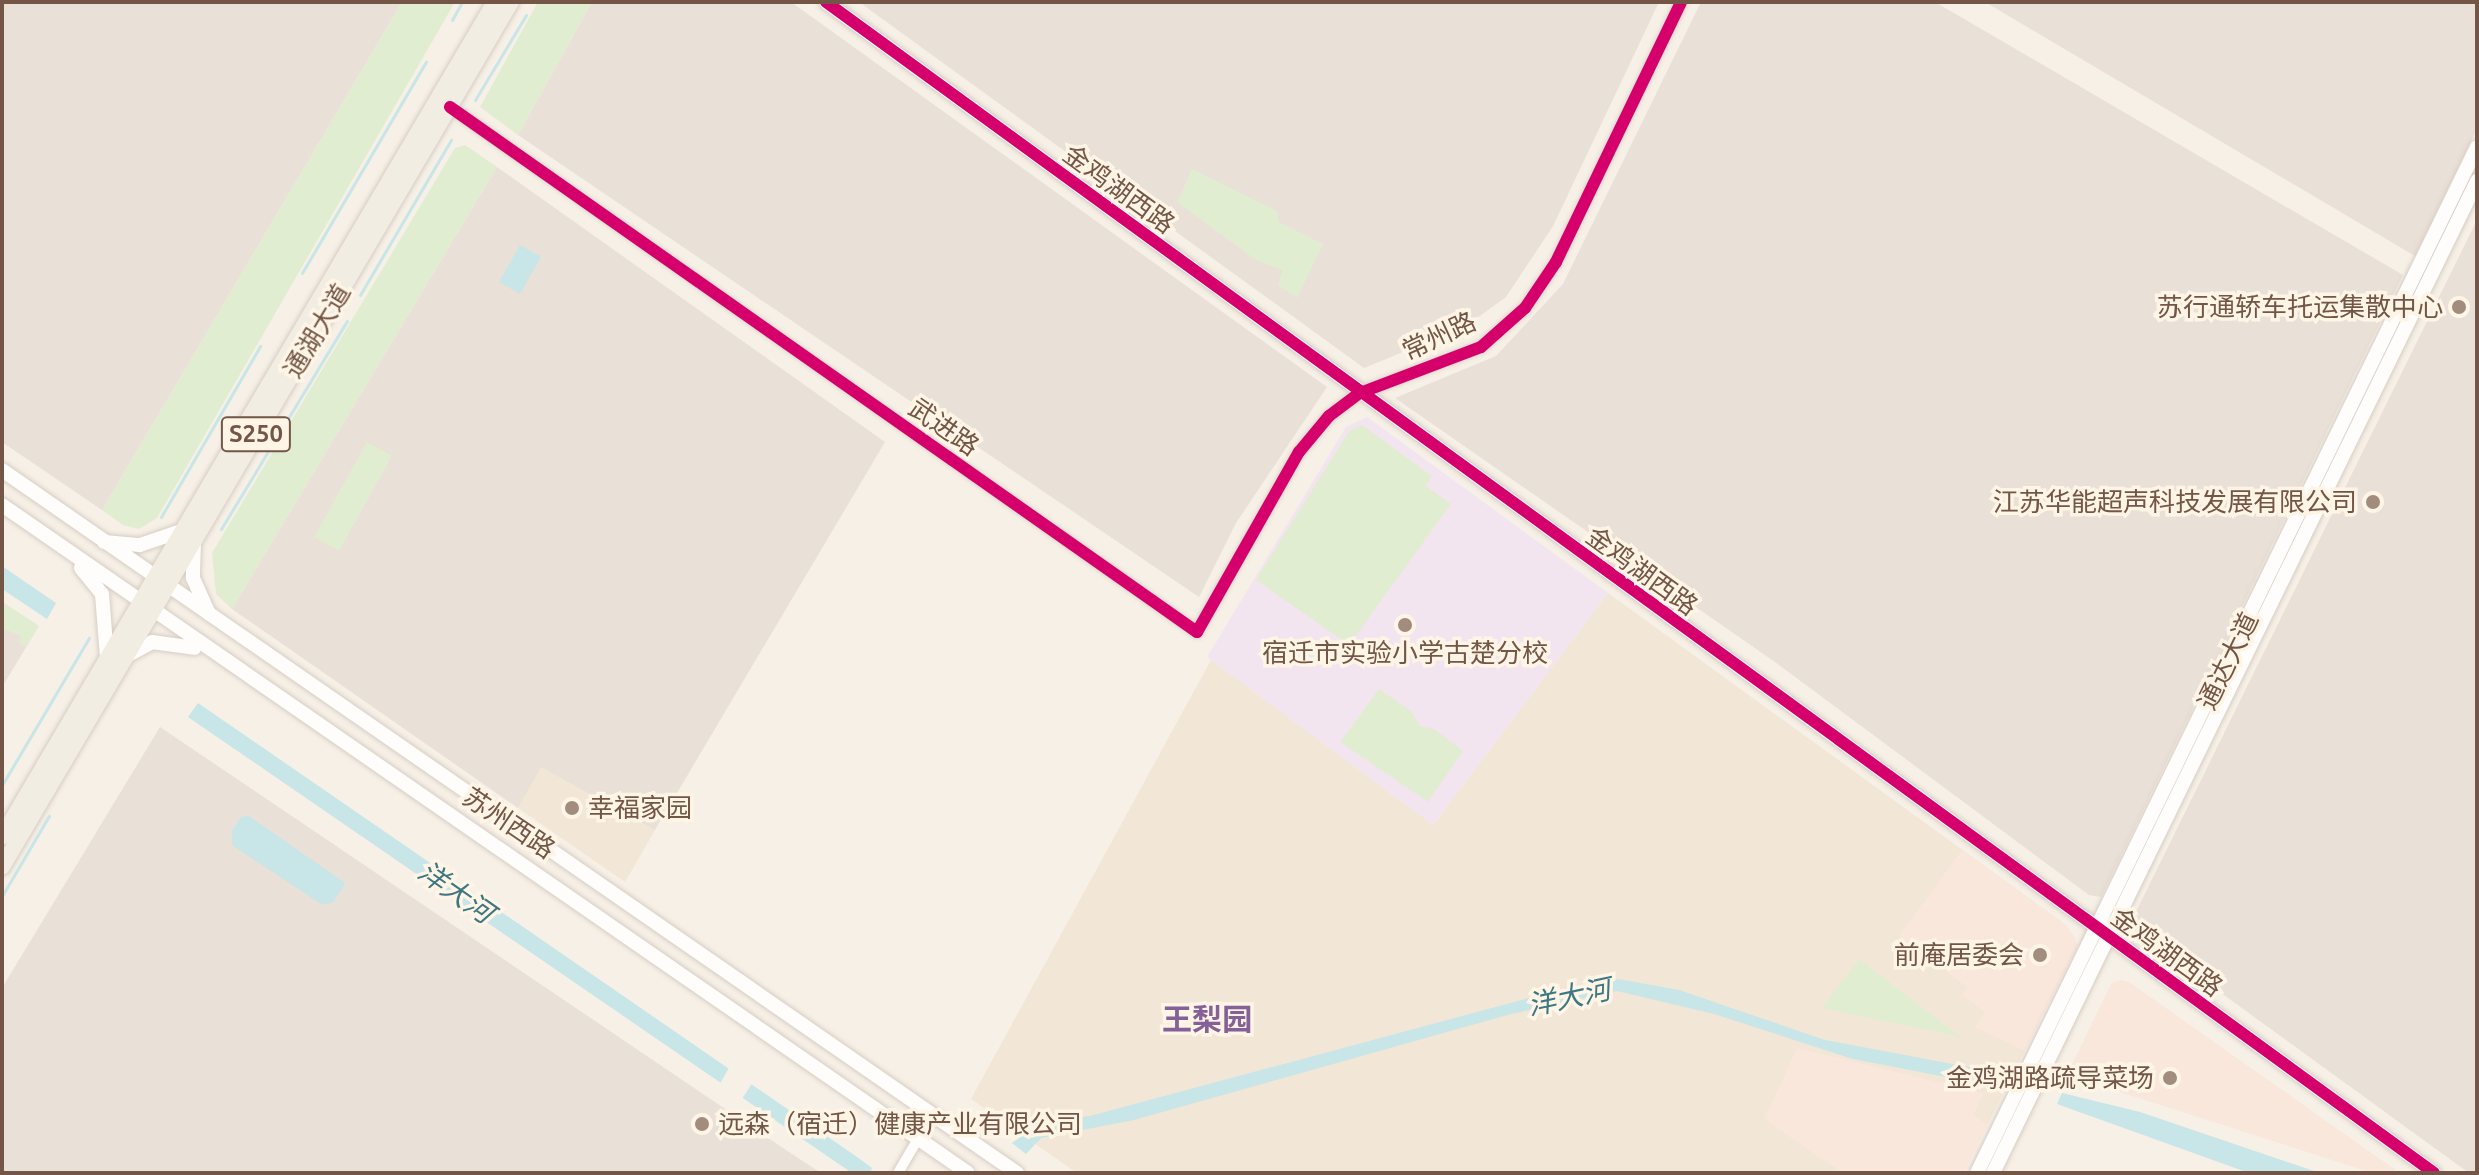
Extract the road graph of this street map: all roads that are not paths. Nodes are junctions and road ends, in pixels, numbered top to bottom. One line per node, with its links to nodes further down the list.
1 (495, 2): 13 (main road, 通湖大道 / S250)
2 (511, 2): 5 (main road, 通湖大道 / S250)
3 (826, 2): 8 (main road, 金鸡湖西路)
4 (1681, 2): 8 (street, 常州路)
5 (450, 107): 13 (main road, 通湖大道 / S250); 19 (street, 武进路)
6 (2477, 147): 27 (main road, 通达大道)
7 (2477, 181): 27 (main road, 通达大道)
8 (1360, 393): 19 (street, 常州路); 27 (main road, 金鸡湖西路)
9 (2, 470): 10 (main road, 苏州西路)
10 (44, 501): 12 (main road); 14 (main road, 苏州西路)
11 (2, 505): 12 (main road, 苏州西路)
12 (29, 523): 15 (main road, 苏州西路)
13 (188, 535): 14 (main road); 16 (main road, 通湖大道 / S250); 18 (main road)
14 (102, 541): 16 (main road, 苏州西路)
15 (59, 544): 17 (main road, 苏州西路); 22 (main road)
16 (160, 583): 17 (main road, 通湖大道 / S250); 18 (main road, 苏州西路)
17 (146, 607): 20 (main road, 苏州西路); 21 (main road, 通湖大道 / S250); 22 (main road, 通湖大道 / S250)
18 (211, 618): 25 (main road, 苏州西路)
19 (1197, 632)
20 (208, 652): 21 (main road); 26 (main road, 苏州西路)
21 (127, 655): 24 (main road, 通湖大道 / S250)
22 (107, 658): 23 (main road, 通湖大道 / S250)
23 (2, 837)
24 (2, 867)
25 (629, 906): 26 (main road); 28 (main road, 苏州西路)
26 (612, 930): 29 (main road, 苏州西路)
27 (2104, 933): 36 (main road, 通达大道); 37 (main road, 通达大道); 38 (main road, 金鸡湖西路)
28 (877, 1075): 29 (main road); 30 (main road, 苏州西路)
29 (860, 1100): 31 (main road, 苏州西路)
30 (933, 1113): 31 (street); 32 (main road, 苏州西路)
31 (917, 1138): 33 (main road, 苏州西路); 34 (street)
32 (982, 1148): 33 (main road); 35 (main road, 苏州西路)
33 (967, 1172)
34 (898, 1173)
35 (1017, 1173)
36 (1977, 1173)
37 (1993, 1173)
38 (2434, 1173)

